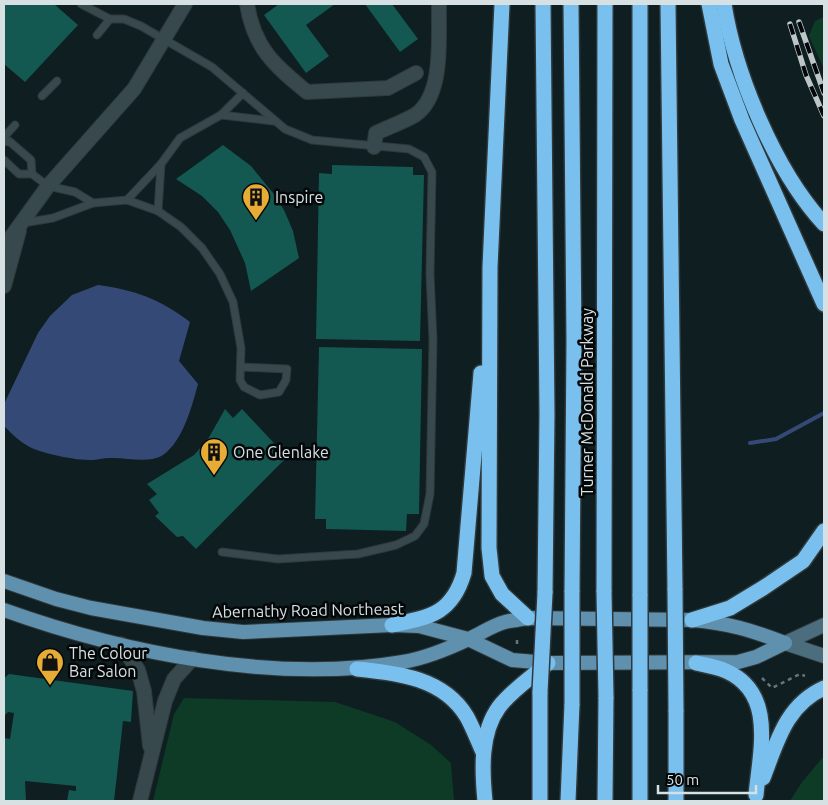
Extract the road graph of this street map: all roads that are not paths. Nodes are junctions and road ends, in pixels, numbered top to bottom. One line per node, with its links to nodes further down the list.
1 (81, 4): 13 (lane)
2 (185, 4): 15 (street)
3 (247, 4): 16 (street)
4 (439, 4): 24 (street)
5 (502, 4): 35 (highway)
6 (543, 4): 61 (highway, bridge)
7 (571, 4): 62 (highway, bridge)
8 (605, 4): 63 (highway, Turner McDonald Parkway, bridge)
9 (640, 4): 64 (highway, bridge)
10 (668, 4): 65 (highway, bridge)
11 (709, 4): 37 (highway)
12 (724, 4): 33 (highway)
13 (110, 19): 14 (lane); 15 (lane)
14 (98, 35)
15 (164, 38): 18 (lane); 28 (street)
16 (416, 73)
17 (57, 80): 19 (lane)
18 (243, 93): 20 (lane); 21 (lane)
19 (42, 96)
20 (221, 115): 21 (lane); 26 (lane)
21 (274, 121): 24 (lane)
22 (15, 125): 23 (lane)
23 (5, 140): 27 (lane)
24 (374, 147): 40 (lane)
25 (4, 160): 27 (lane)
26 (161, 164): 29 (lane); 31 (lane)
27 (32, 174): 28 (lane)
28 (48, 186): 30 (lane); 32 (street)
29 (128, 200): 30 (lane); 31 (lane)
30 (93, 203): 32 (lane)
31 (158, 211): 38 (lane)
32 (22, 224): 34 (street); 36 (street)
33 (824, 224)
34 (4, 247)
35 (490, 267): 43 (highway); 45 (highway)
36 (4, 286)
37 (824, 304)
38 (241, 367): 38 (lane)
39 (824, 532): 44 (highway)
40 (222, 552)
41 (4, 581): 45 (main road, Abernathy Road Northeast)
42 (4, 610): 49 (main road)
43 (528, 618): 44 (main road); 47 (main road)
44 (692, 620): 48 (main road)
45 (392, 625): 47 (main road, Abernathy Road Northeast)
46 (824, 625): 48 (main road, Abernathy Road Northeast)
47 (468, 639): 53 (main road, Abernathy Road Northeast); 54 (main road)
48 (785, 643): 50 (main road); 52 (main road, Abernathy Road Northeast)
49 (121, 644): 51 (main road); 57 (street)
50 (824, 656)
51 (194, 658): 54 (main road); 57 (street)
52 (696, 662): 53 (main road, Abernathy Road Northeast); 58 (highway)
53 (548, 663): 56 (highway)
54 (357, 669): 56 (highway)
55 (824, 688): 58 (highway)
56 (483, 752): 60 (highway)
57 (151, 757): 59 (street)
58 (756, 798)
59 (140, 801)
60 (485, 801)
61 (540, 801)
62 (568, 801)
63 (605, 801)
64 (640, 801)
65 (676, 801)

